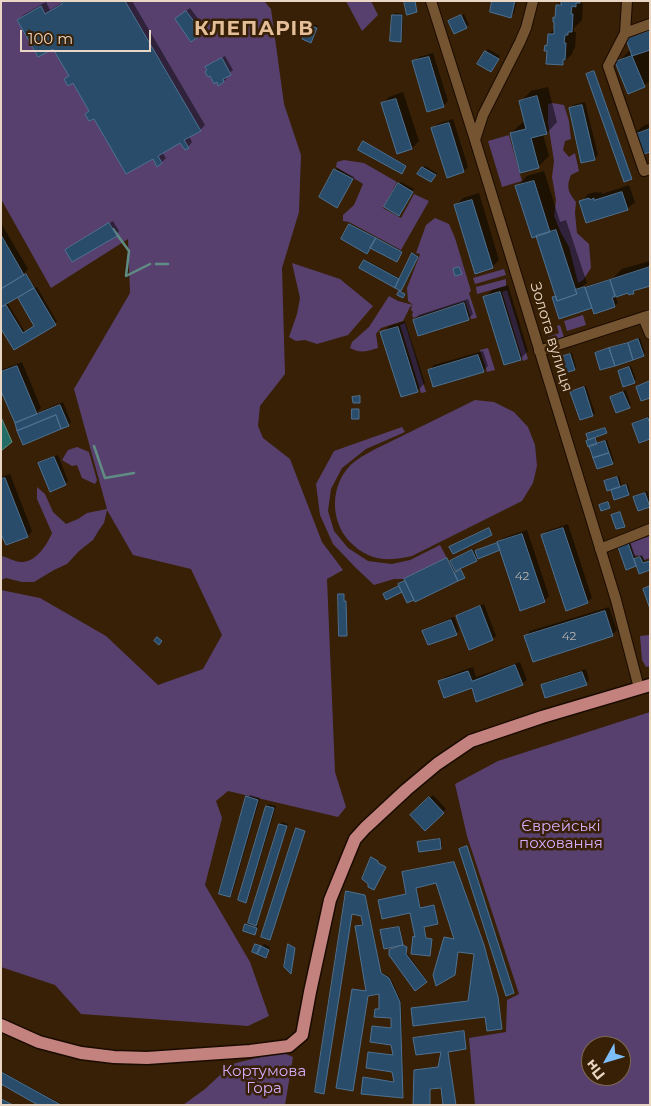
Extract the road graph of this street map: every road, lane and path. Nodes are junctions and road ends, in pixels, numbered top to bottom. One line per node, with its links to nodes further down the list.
1 (431, 1): 6 (street, Золота вулиця)
2 (533, 1): 6 (street)
3 (627, 1): 5 (street)
4 (650, 24): 5 (street)
5 (626, 33): 7 (street)
6 (475, 140): 10 (street, Золота вулиця)
7 (650, 169)
8 (647, 316): 9 (street); 10 (street)
9 (650, 334)
10 (539, 351): 12 (street, Золота вулиця)
11 (650, 529): 12 (street)
12 (600, 549): 13 (street, Золота вулиця)
13 (644, 687): 14 (main road)
14 (1, 1025)

